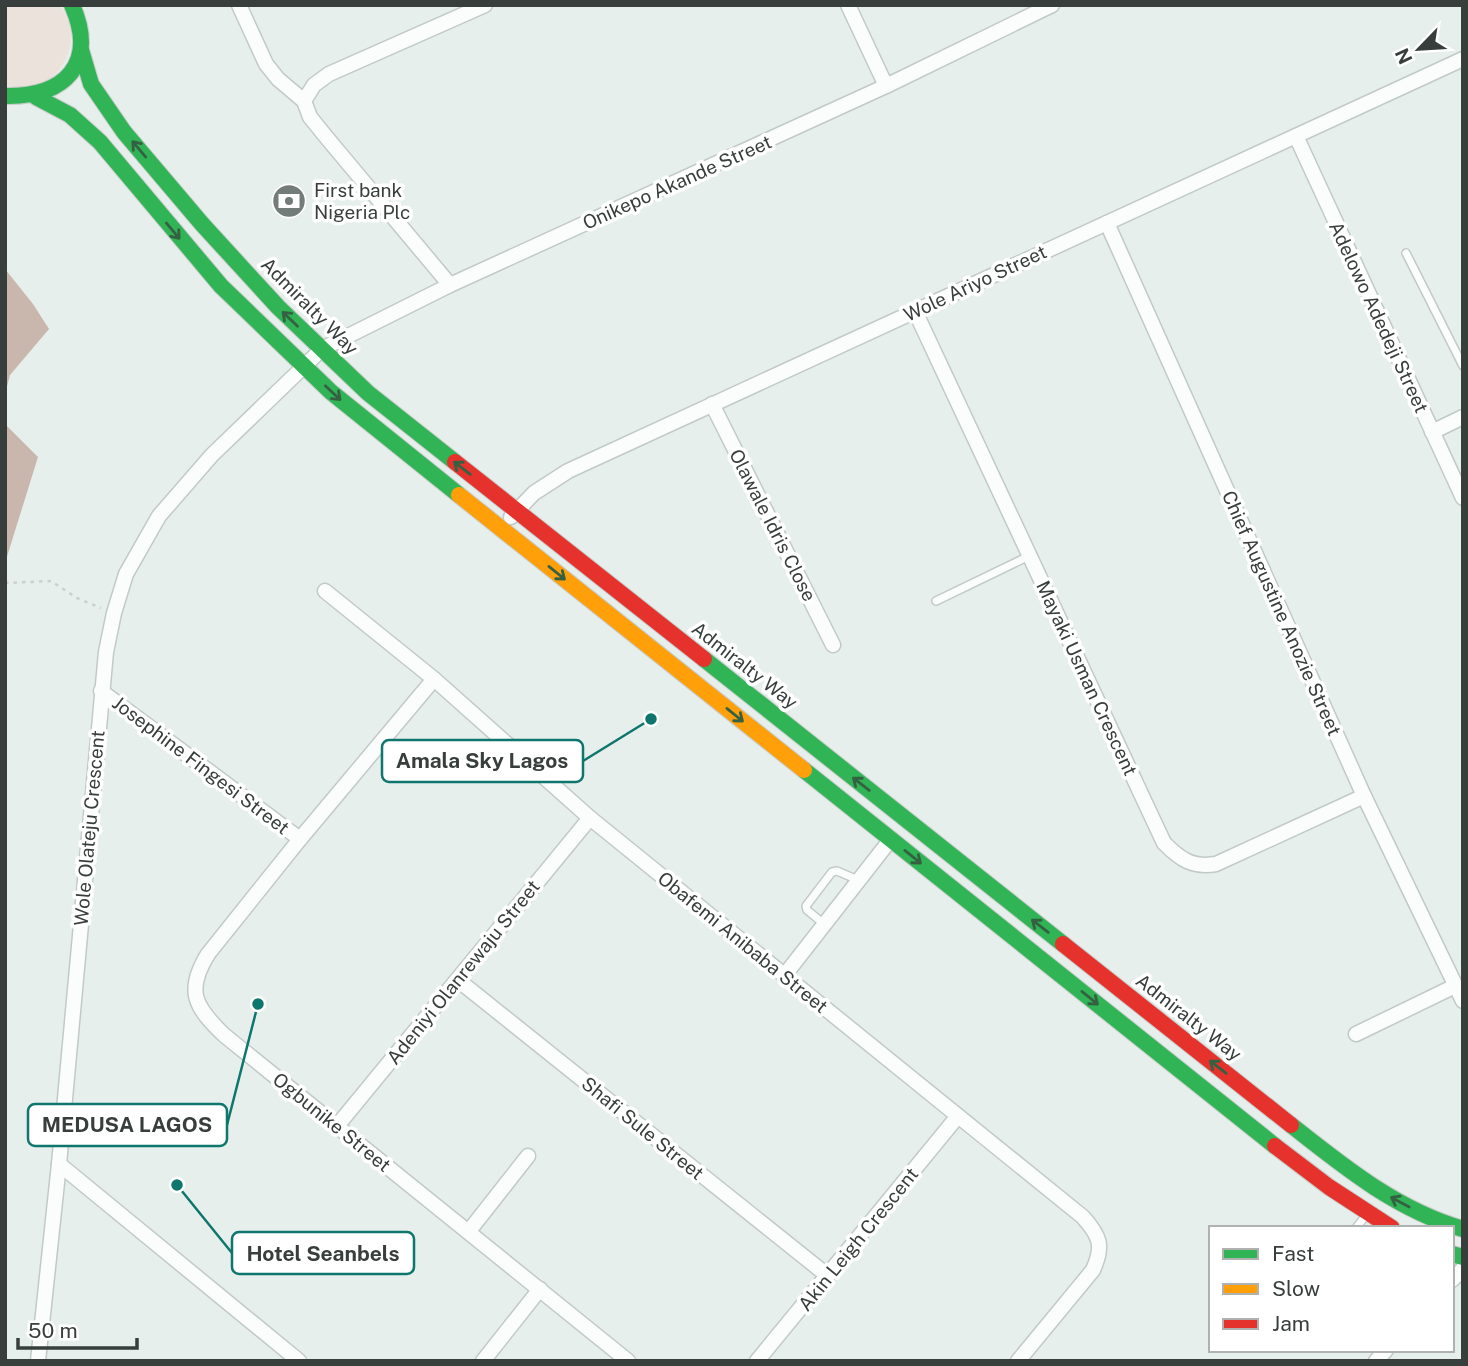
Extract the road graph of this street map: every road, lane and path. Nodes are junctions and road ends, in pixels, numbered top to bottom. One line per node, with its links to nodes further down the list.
1 (72, 5): 6 (main road, Admiralty Way)
2 (239, 5): 10 (street)
3 (485, 5): 10 (street)
4 (848, 5): 8 (street)
5 (1052, 5): 8 (street, Onikepo Akande Street)
6 (81, 50): 9 (main road); 17 (main road, Admiralty Way, one-way to 6)
7 (1463, 59): 12 (street, Wole Ariyo Street)
8 (886, 86): 15 (street, Onikepo Akande Street)
9 (21, 97): 11 (main road); 18 (main road, one-way to 18)
10 (304, 101): 15 (street)
11 (5, 105)
12 (1296, 136): 13 (street, Wole Ariyo Street); 22 (street, Adelowo Adedeji Street)
13 (1107, 223): 16 (street, Wole Ariyo Street); 34 (street, Chief Augustine Anozie Street)
14 (1406, 253): 19 (lane)
15 (450, 285): 17 (street, Onikepo Akande Street)
16 (915, 311): 20 (street, Wole Ariyo Street); 26 (street, Mayaki Usman Crescent)
17 (322, 349): 18 (street, Onikepo Akande Street); 24 (main road, Admiralty Way, one-way to 17)
18 (307, 365): 25 (main road, one-way to 25); 30 (street, Wole Olateju Crescent)
19 (1463, 366)
20 (712, 404): 24 (street, Wole Ariyo Street); 31 (street, Olawale Idris Close)
21 (1463, 417): 22 (street)
22 (1432, 432): 23 (street, Adelowo Adedeji Street)
23 (1463, 498)
24 (516, 510): 25 (street, Wole Ariyo Street); 52 (main road, Admiralty Way, one-way to 24)
25 (503, 530): 37 (main road, one-way to 37)
26 (1029, 556): 29 (lane); 34 (street, Mayaki Usman Crescent)
27 (5, 583): 30 (path)
28 (326, 591): 32 (street, Obafemi Anibaba Street)
29 (936, 601)
30 (114, 613): 33 (street, Wole Olateju Crescent)
31 (833, 645)
32 (434, 680): 35 (street, Obafemi Anibaba Street); 36 (street)
33 (102, 691): 36 (street, Josephine Fingesi Street); 48 (street, Wole Olateju Crescent)
34 (1364, 796): 42 (street, Chief Augustine Anozie Street)
35 (590, 818): 40 (street, Obafemi Anibaba Street); 41 (street, Adeniyi Olanrewaju Street)
36 (300, 839): 46 (street, Ogbunike Street)
37 (891, 839): 38 (street); 49 (main road, one-way to 49)
38 (859, 881): 39 (street); 39 (lane)
39 (824, 924): 40 (street)
40 (784, 976): 45 (street, Obafemi Anibaba Street)
41 (458, 979): 46 (street, Adeniyi Olanrewaju Street); 54 (street, Shafi Sule Street)
42 (1455, 986): 43 (street, Chief Augustine Anozie Street); 44 (street)
43 (1463, 1001)
44 (1356, 1034)
45 (958, 1116): 54 (street, Akin Leigh Crescent); 61 (street, Obafemi Anibaba Street)
46 (337, 1126): 53 (street, Ogbunike Street)
47 (528, 1156): 53 (street)
48 (59, 1164): 56 (street, Wole Olateju Crescent); 57 (street)
49 (1368, 1213): 50 (lane); 51 (main road)
50 (1358, 1226)
51 (1389, 1226)
52 (1463, 1229)
53 (469, 1231): 55 (street, Ogbunike Street)
54 (828, 1276): 60 (street, Akin Leigh Crescent)
55 (540, 1289): 58 (street); 59 (street, Ogbunike Street)
56 (38, 1361)
57 (299, 1361)
58 (483, 1361)
59 (628, 1361)
60 (757, 1361)
61 (1018, 1361)

